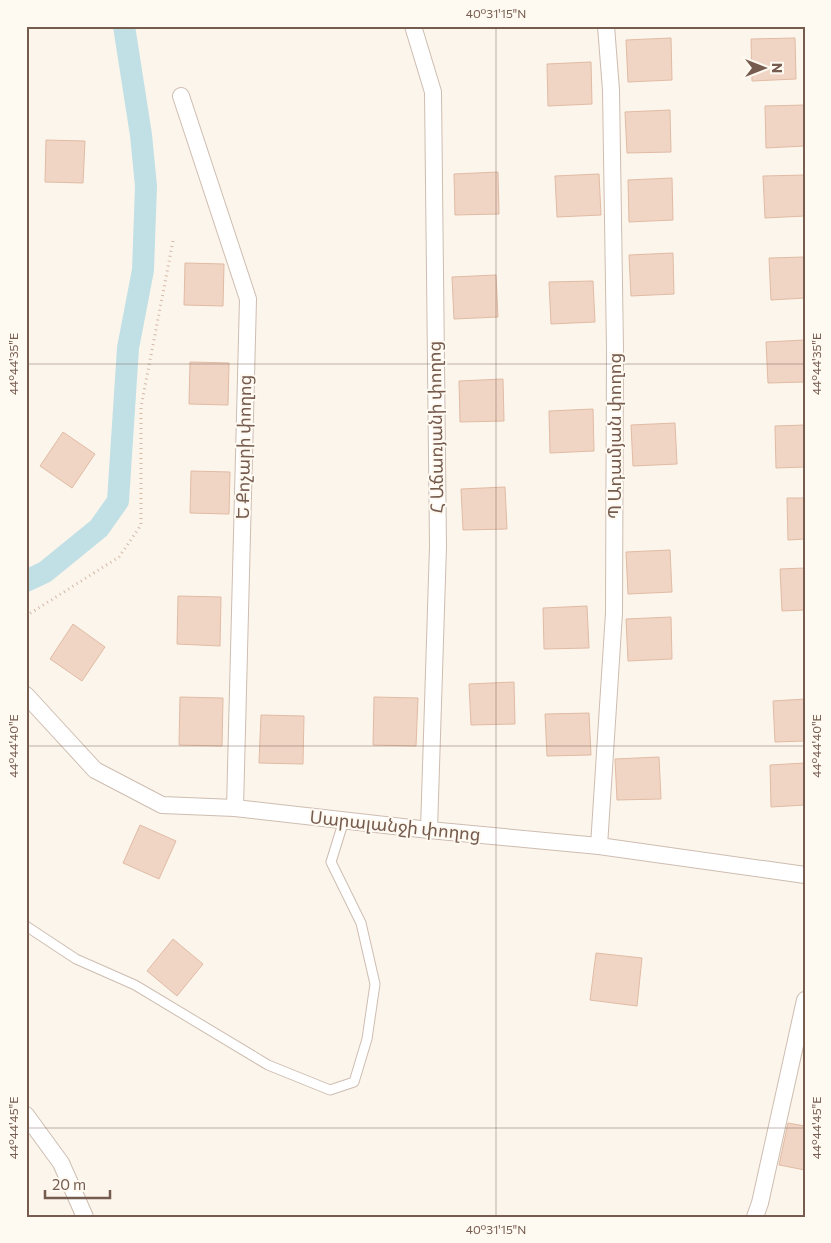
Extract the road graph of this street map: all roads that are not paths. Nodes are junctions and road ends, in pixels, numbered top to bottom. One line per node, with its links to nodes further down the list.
1 (413, 26): 7 (street, Հ Աճառյանի փողոց)
2 (606, 26): 8 (street, Պ Ադամյան փողոց)
3 (181, 96): 5 (street, Ե Քոչարի փողոց)
4 (26, 695): 5 (street, Սարալանջի փողոց)
5 (235, 808): 6 (street, Սարալանջի փողոց)
6 (344, 820): 7 (street, Սարալանջի փողոց); 10 (lane)
7 (429, 830): 8 (street, Սարալանջի փողոց)
8 (599, 846): 9 (street, Սարալանջի փողոց)
9 (805, 875)
10 (26, 926)
11 (805, 1000): 14 (street)
12 (26, 1115): 13 (street)
13 (85, 1217)
14 (755, 1217)

